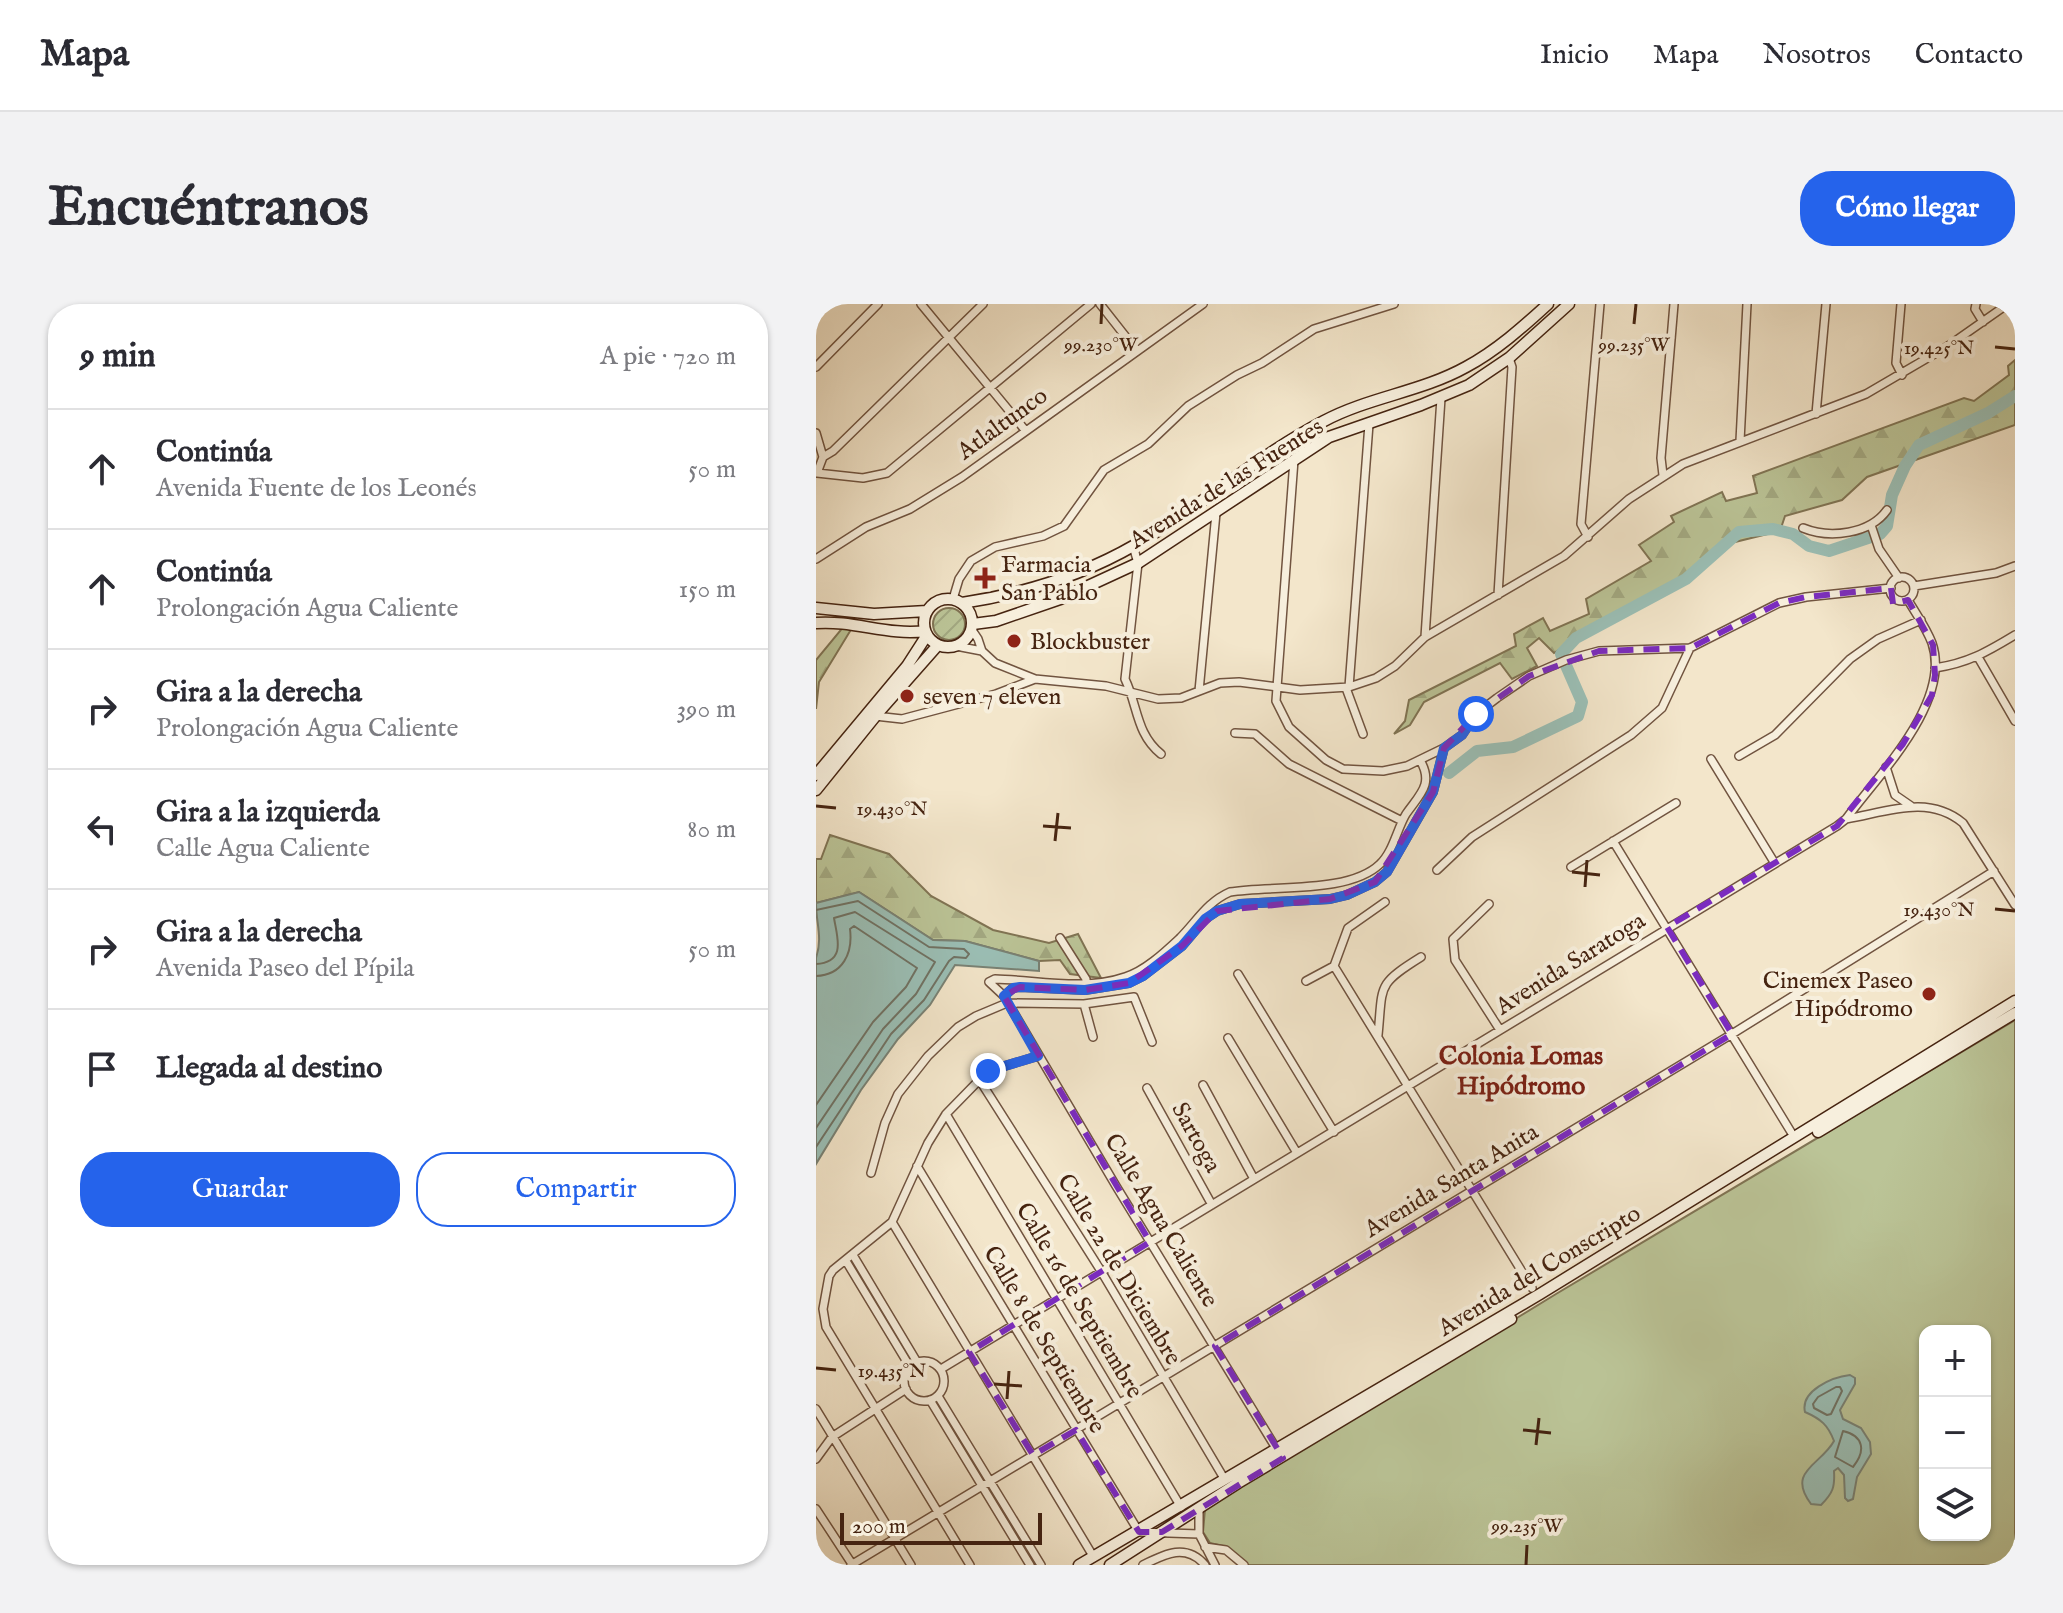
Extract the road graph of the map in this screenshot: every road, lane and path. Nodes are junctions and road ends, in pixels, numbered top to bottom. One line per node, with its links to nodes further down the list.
1 (878, 304): 21 (street)
2 (921, 304): 18 (street)
3 (983, 304): 18 (street)
4 (1091, 304): 23 (street)
5 (1100, 304): 19 (street)
6 (1203, 304): 19 (street, Atlaltunco)
7 (1394, 304): 52 (street)
8 (1548, 304): 24 (main road, Avenida de las Fuentes)
9 (1569, 304): 20 (main road, Avenida de las Fuentes)
10 (1600, 304): 42 (street)
11 (1674, 304): 37 (street)
12 (1747, 304): 33 (street)
13 (1826, 304): 29 (street)
14 (1901, 304): 22 (street)
15 (1976, 304): 17 (street)
16 (2008, 304): 17 (street)
17 (1983, 322): 22 (street)
18 (949, 338): 23 (street); 34 (street)
19 (1137, 351): 31 (street, Atlaltunco)
20 (1509, 358): 26 (main road, Avenida de las Fuentes); 50 (street)
21 (816, 367)
22 (1902, 375): 29 (street)
23 (990, 388): 31 (street); 36 (street)
24 (1412, 388): 25 (main road, Avenida de las Fuentes); 27 (main road)
25 (1399, 392): 28 (main road); 43 (main road, Avenida de las Fuentes)
26 (1441, 398): 27 (main road, Avenida de las Fuentes); 60 (street)
27 (1421, 405): 28 (main road, Avenida de las Fuentes)
28 (1406, 411): 30 (main road, Avenida de las Fuentes)
29 (1816, 414): 33 (street)
30 (1369, 424): 35 (main road, Avenida de las Fuentes); 69 (street)
31 (1025, 430): 44 (street, Atlaltunco)
32 (816, 433): 34 (street)
33 (1740, 441): 37 (street)
34 (823, 457): 36 (street)
35 (1294, 460): 39 (main road, Avenida de las Fuentes); 68 (street)
36 (817, 474)
37 (1663, 475): 42 (street)
38 (1887, 510): 41 (street)
39 (1216, 513): 45 (main road, Avenida de las Fuentes); 70 (street)
40 (1803, 528): 41 (street)
41 (1874, 532): 47 (street)
42 (1588, 537): 50 (street)
43 (1133, 546): 45 (street); 52 (main road, Avenida de las Fuentes)
44 (816, 559)
45 (1138, 563): 57 (main road, Avenida de las Fuentes); 71 (street)
46 (2015, 566): 48 (street)
47 (1899, 578): 48 (street); 49 (street)
48 (1914, 586): 51 (street)
49 (1891, 588): 51 (street); 63 (street)
50 (1498, 595): 60 (street)
51 (1908, 600): 55 (street)
52 (958, 601): 54 (main road); 57 (main road)
53 (816, 608): 54 (main road)
54 (927, 611): 58 (main road)
55 (1921, 620): 66 (street); 79 (street)
56 (816, 623): 58 (main road)
57 (972, 627): 62 (main road); 64 (street)
58 (926, 633): 61 (main road); 83 (main road)
59 (2015, 635): 65 (street)
60 (1425, 637): 69 (street)
61 (938, 645): 62 (main road); 73 (main road)
62 (956, 646): 64 (street)
63 (1690, 648): 77 (street); 94 (street)
64 (982, 651): 67 (street)
65 (1978, 657): 66 (street); 72 (street)
66 (1935, 668): 82 (street)
67 (1035, 679): 71 (street); 73 (street)
68 (1276, 686): 69 (street); 70 (street); 81 (street)
69 (1347, 687): 76 (street)
70 (1199, 691): 71 (street)
71 (1131, 692): 78 (street)
72 (2012, 710): 74 (street)
73 (875, 716): 84 (main road)
74 (2015, 721)
75 (1235, 733): 88 (street)
76 (1363, 734)
77 (1444, 748): 81 (street); 90 (street)
78 (1161, 754)
79 (1739, 756)
80 (1711, 759): 92 (street)
81 (1420, 760): 88 (street)
82 (1886, 766): 86 (street); 87 (street)
83 (816, 775)
84 (816, 790)
85 (1676, 803): 91 (street)
86 (1911, 806): 87 (street); 95 (street)
87 (1846, 819): 92 (street, Avenida Saratoga)
88 (1402, 821): 89 (street)
89 (1396, 834): 90 (street); 96 (street)
90 (1406, 840): 97 (street)
91 (1613, 841): 93 (street); 101 (street)
92 (1774, 862): 101 (street, Avenida Saratoga)
93 (1571, 867)
94 (1437, 870)
95 (1994, 871): 100 (street); 113 (street, Avenida Santa Anita)
96 (1300, 885): 97 (street); 107 (street)
97 (1303, 902): 107 (street)
98 (1385, 902): 104 (street)
99 (1489, 904): 112 (street)
100 (2015, 905)
101 (1667, 927): 112 (street, Avenida Saratoga); 113 (street)
102 (1060, 938): 107 (street)
103 (1421, 957): 114 (street)
104 (1334, 966): 106 (street); 114 (street)
105 (1238, 974): 124 (street)
106 (1306, 981)
107 (1086, 987): 108 (street); 108 (street)
108 (1005, 1000): 110 (street); 118 (street, Calle Agua Caliente); 128 (street)
109 (2015, 1001): 152 (main road, Avenida del Conscripto)
110 (1084, 1004): 115 (street); 117 (street)
111 (2015, 1013): 152 (main road, Avenida del Conscripto)
112 (1500, 1030): 121 (street, Avenida Saratoga)
113 (1732, 1034): 125 (street); 130 (street, Avenida Santa Anita)
114 (1378, 1036): 121 (street)
115 (1093, 1037)
116 (1228, 1038): 126 (street)
117 (1152, 1042)
118 (1038, 1056): 119 (street); 133 (street, Calle Agua Caliente)
119 (979, 1079): 123 (street); 136 (street, Calle 22 de Diciembre)
120 (1203, 1085): 129 (street)
121 (1409, 1086): 124 (street, Avenida Saratoga); 130 (street)
122 (1147, 1088): 131 (street, Sartoga)
123 (946, 1114): 127 (street); 138 (street, Calle 16 de Septiembre)
124 (1334, 1132): 126 (street, Avenida Saratoga)
125 (1791, 1132)
126 (1297, 1153): 129 (street, Avenida Saratoga)
127 (917, 1166): 132 (street); 139 (street, Calle 8 de Septiembre)
128 (871, 1173)
129 (1254, 1179): 131 (street, Avenida Saratoga)
130 (1473, 1190): 137 (street); 140 (street, Avenida Santa Anita)
131 (1212, 1205): 133 (street, Avenida Saratoga)
132 (892, 1222): 134 (street); 141 (street)
133 (1150, 1242): 136 (street, Avenida Saratoga); 140 (street, Calle Agua Caliente)
134 (853, 1255): 135 (street); 142 (street)
135 (846, 1261): 142 (street); 148 (street)
136 (1101, 1271): 138 (street, Avenida Saratoga); 144 (street, Calle 22 de Diciembre)
137 (1532, 1288)
138 (1057, 1299): 139 (street, Avenida Saratoga); 147 (street, Calle 16 de Septiembre)
139 (1013, 1326): 141 (street, Avenida Saratoga); 150 (street, Calle 8 de Septiembre)
140 (1216, 1346): 144 (street, Avenida Santa Anita); 152 (street, Calle Agua Caliente)
141 (969, 1352): 143 (street, Avenida Saratoga); 153 (street)
142 (913, 1364): 143 (street); 145 (street)
143 (941, 1369): 146 (street)
144 (1162, 1377): 147 (street, Avenida Santa Anita); 155 (street, Calle 22 de Diciembre)
145 (906, 1389): 146 (street); 148 (street)
146 (934, 1398): 156 (street)
147 (1119, 1403): 150 (street, Avenida Santa Anita); 157 (street, Calle 16 de Septiembre)
148 (875, 1409): 151 (street); 160 (street)
149 (817, 1412): 151 (street)
150 (1076, 1430): 153 (street, Avenida Santa Anita); 161 (street, Calle 8 de Septiembre)
151 (832, 1437): 154 (street); 164 (street)
152 (1280, 1454): 155 (main road, Avenida del Conscripto); 159 (main road, Avenida del Conscripto)
153 (1033, 1455): 156 (street, Avenida Santa Anita); 166 (street)
154 (816, 1459)
155 (1225, 1480): 157 (main road, Avenida del Conscripto)
156 (986, 1484): 160 (street, Avenida Santa Anita); 170 (street); 171 (street)
157 (1181, 1507): 161 (main road, Avenida del Conscripto)
158 (816, 1509): 167 (street)
159 (1199, 1509): 162 (main road, Avenida del Conscripto); 163 (street)
160 (938, 1513): 164 (street, Avenida Santa Anita); 169 (street)
161 (1139, 1532): 162 (street); 166 (main road, Avenida del Conscripto)
162 (1162, 1532): 163 (street); 173 (main road, Avenida del Conscripto)
163 (1199, 1534): 165 (street)
164 (895, 1539): 167 (street, Avenida Santa Anita); 168 (street)
165 (1205, 1547): 176 (street); 177 (street)
166 (1093, 1556): 172 (main road, Avenida del Conscripto)
167 (851, 1565)
168 (911, 1565)
169 (970, 1565)
170 (1030, 1565)
171 (1041, 1565)
172 (1079, 1565)
173 (1110, 1565)
174 (1143, 1565): 175 (street)
175 (1205, 1565)
176 (1215, 1565)
177 (1244, 1565)

